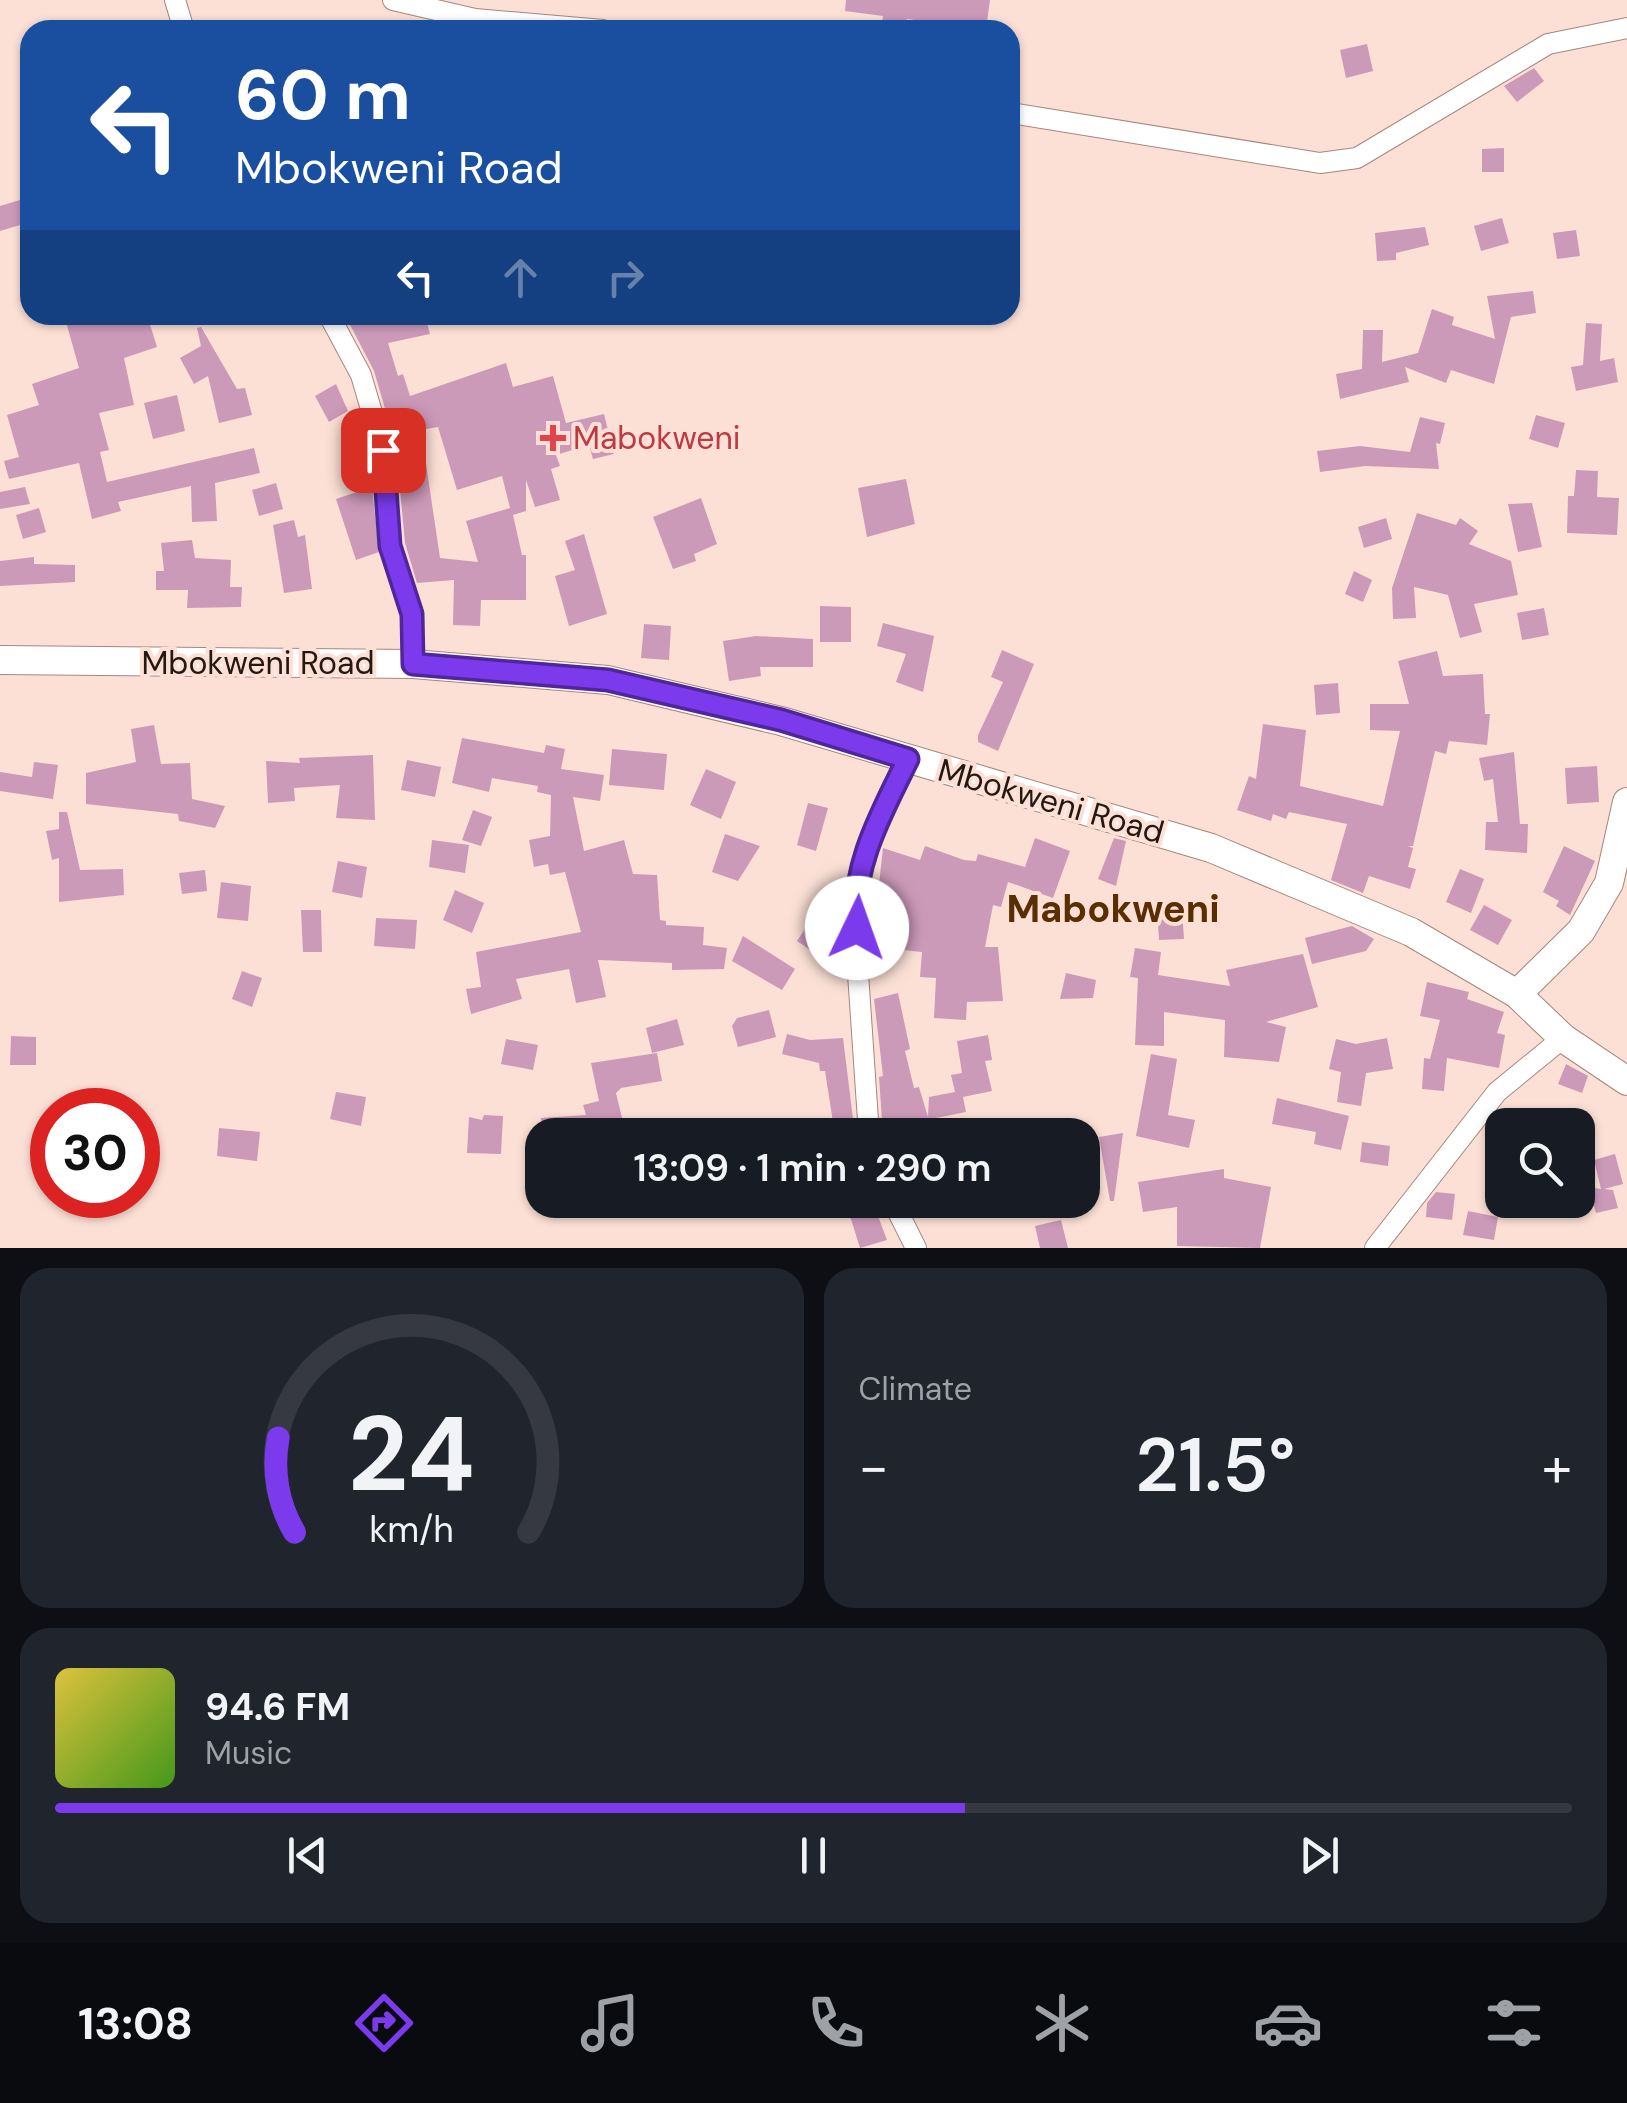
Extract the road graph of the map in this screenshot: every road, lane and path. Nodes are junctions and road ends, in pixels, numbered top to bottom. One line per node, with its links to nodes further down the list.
1 (392, 0): 2 (street)
2 (496, 20)
3 (1627, 28): 4 (street)
4 (1020, 116)
5 (334, 325): 7 (street)
6 (0, 660): 7 (street, Mbokweni Road)
7 (413, 664): 8 (street, Mbokweni Road)
8 (908, 759): 10 (street, Mbokweni Road); 13 (street)
9 (1627, 802): 10 (street)
10 (1517, 994): 11 (street, Mbokweni Road)
11 (1563, 1038): 12 (street, Mbokweni Road); 16 (street)
12 (1627, 1081)
13 (868, 1118)
14 (901, 1218): 15 (street)
15 (916, 1248)
16 (1376, 1248)

